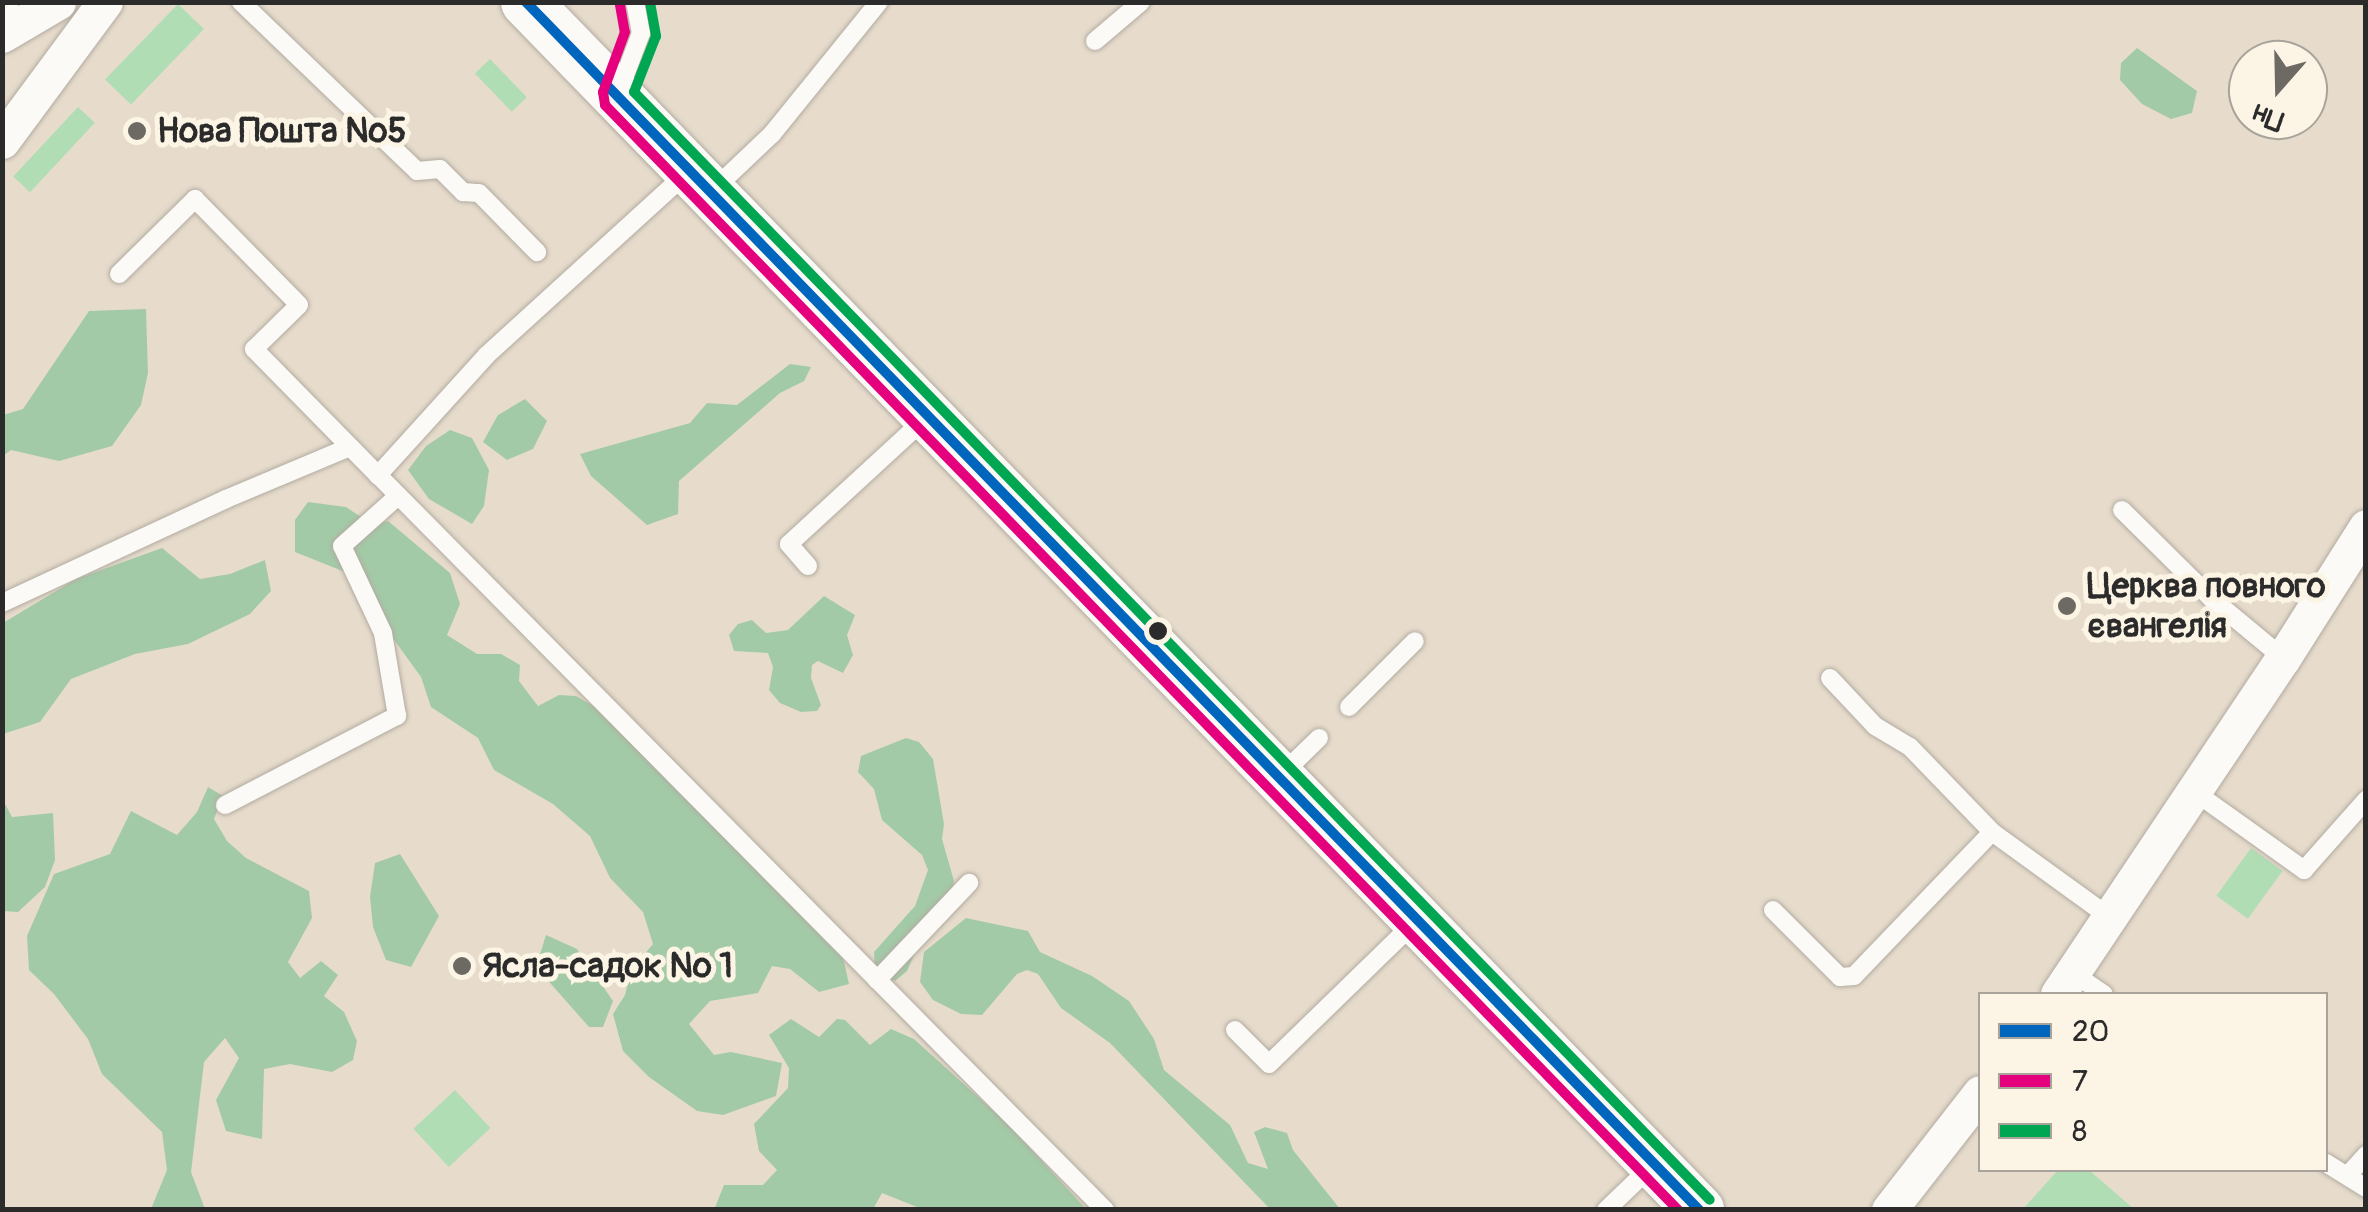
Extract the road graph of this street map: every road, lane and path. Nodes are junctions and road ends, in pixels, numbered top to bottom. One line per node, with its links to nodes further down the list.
1 (58, 2): 8 (street)
2 (105, 2): 11 (street)
3 (241, 2): 13 (lane)
4 (526, 2): 10 (main road)
5 (635, 2): 10 (lane)
6 (879, 2): 12 (lane)
7 (1141, 2): 9 (lane)
8 (9, 21)
9 (1095, 41)
10 (617, 96): 12 (main road)
11 (2, 141)
12 (700, 182): 15 (main road); 17 (lane)
13 (537, 252)
14 (118, 274): 16 (lane)
15 (930, 414): 21 (lane); 28 (main road)
16 (350, 447): 17 (lane); 22 (lane)
17 (378, 475): 18 (lane)
18 (398, 496): 31 (lane); 37 (lane)
19 (2122, 510): 24 (lane)
20 (2366, 527): 24 (street)
21 (808, 566)
22 (2, 603)
23 (1416, 641): 26 (lane)
24 (2284, 658): 29 (street)
25 (1830, 678): 32 (lane)
26 (1349, 706)
27 (1319, 738): 28 (lane)
28 (1279, 777): 36 (main road)
29 (2192, 790): 30 (lane); 35 (street)
30 (2366, 800)
31 (226, 805)
32 (1992, 832): 34 (lane); 35 (lane)
33 (970, 883): 37 (lane)
34 (1773, 910)
35 (2108, 916): 38 (street)
36 (1418, 918): 40 (lane); 43 (main road)
37 (877, 980): 47 (lane)
38 (2066, 984): 39 (lane)
39 (2096, 992)
40 (1236, 1030)
41 (1978, 1096): 50 (street)
42 (2366, 1155): 45 (lane)
43 (1654, 1164): 48 (lane); 49 (main road)
44 (2328, 1164): 45 (lane)
45 (2348, 1175): 46 (lane)
46 (2366, 1188)
47 (1104, 1210)
48 (1606, 1210)
49 (1698, 1210)
50 (1889, 1210)

